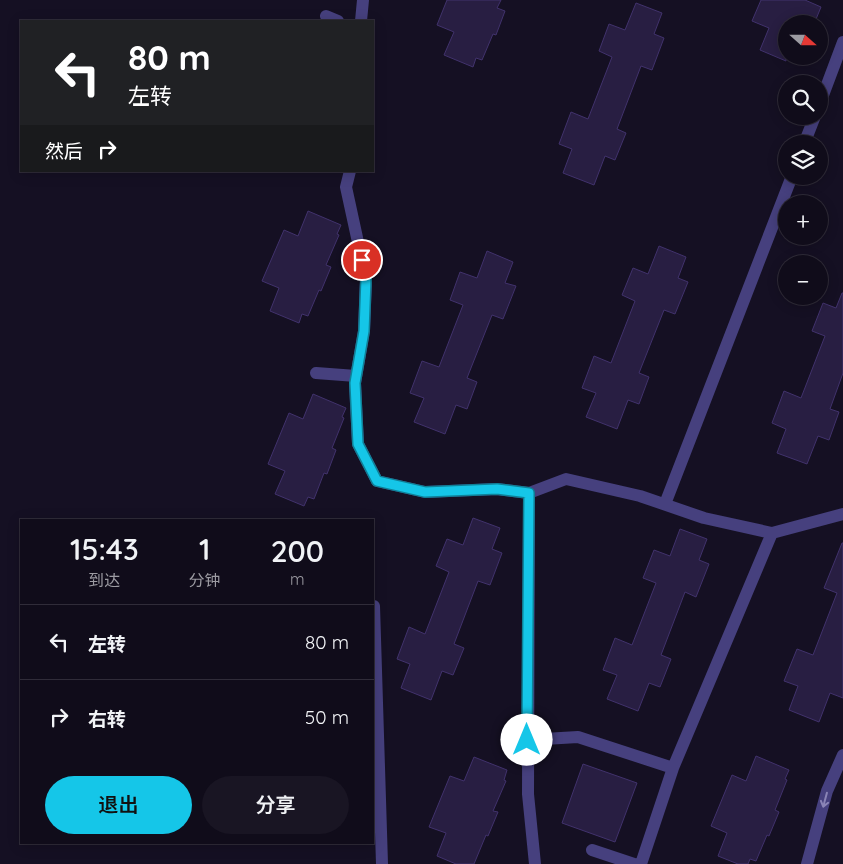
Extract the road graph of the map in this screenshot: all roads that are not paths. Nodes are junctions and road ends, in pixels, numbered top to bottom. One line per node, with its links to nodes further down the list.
1 (363, 0): 2 (lane)
2 (361, 20)
3 (843, 42): 4 (lane)
4 (828, 82)
5 (350, 172): 8 (lane)
6 (789, 185): 10 (lane)
7 (316, 373): 8 (lane)
8 (356, 376): 9 (lane)
9 (529, 493): 10 (lane); 14 (lane)
10 (665, 504): 12 (lane)
11 (843, 514): 12 (lane)
12 (772, 533): 16 (lane)
13 (374, 606): 18 (lane)
14 (527, 740): 16 (lane); 19 (lane)
15 (843, 755): 22 (lane, one-way to 22)
16 (674, 768): 21 (lane)
17 (592, 850): 20 (lane)
18 (382, 864)
19 (535, 864)
20 (634, 864)
21 (641, 864)
22 (807, 864)

